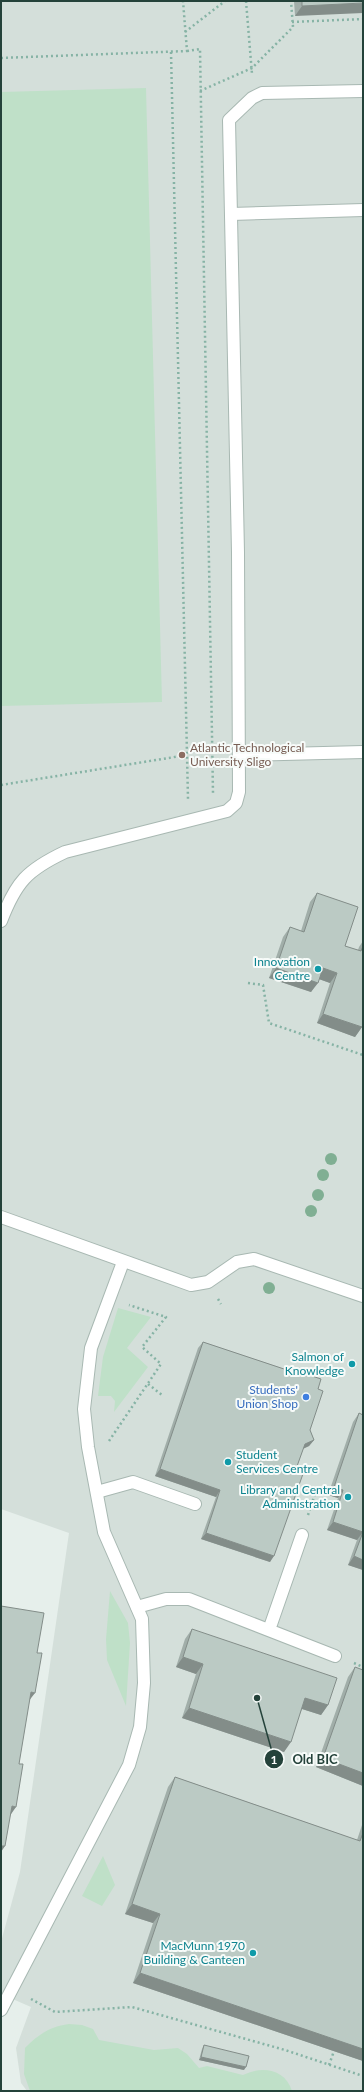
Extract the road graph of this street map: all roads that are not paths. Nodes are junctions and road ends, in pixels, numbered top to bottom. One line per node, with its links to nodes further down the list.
1 (363, 91): 3 (street)
2 (363, 210): 3 (street)
3 (231, 214): 5 (street)
4 (363, 752): 5 (street)
5 (239, 755): 6 (street)
6 (1, 921)
7 (1, 1217): 8 (street)
8 (123, 1262): 9 (street); 10 (street)
9 (363, 1296)
10 (96, 1492): 11 (street); 13 (street)
11 (195, 1504)
12 (302, 1535): 14 (street)
13 (137, 1607): 14 (street); 16 (street)
14 (269, 1630): 15 (street)
15 (335, 1656)
16 (1, 2010)

